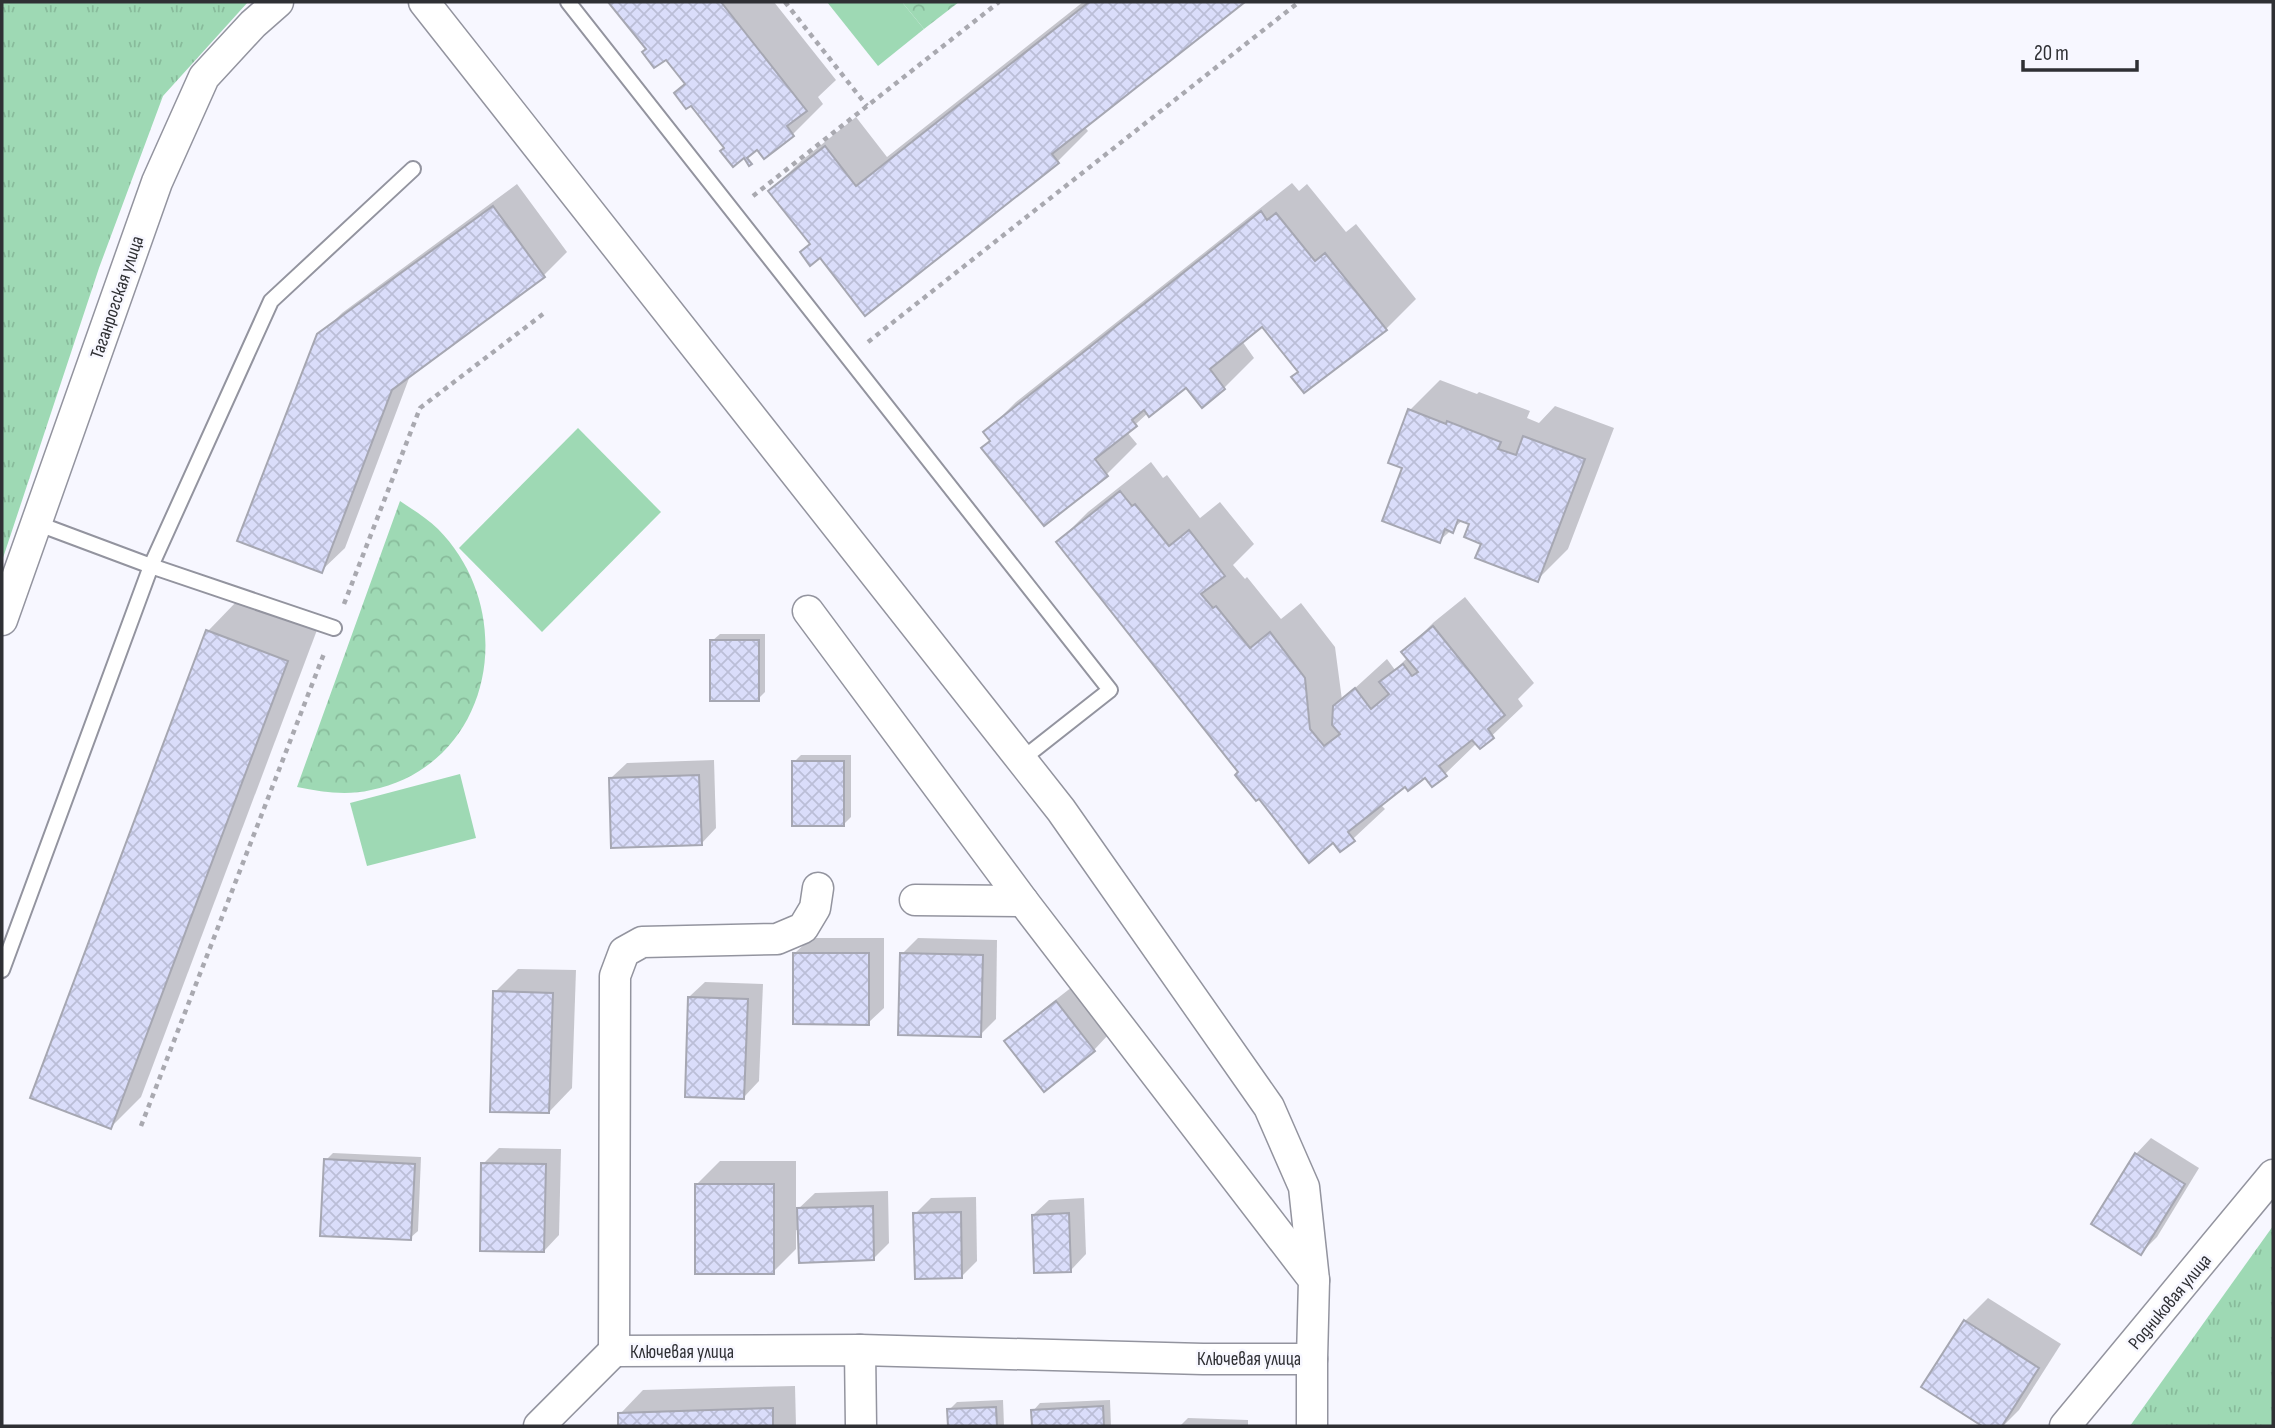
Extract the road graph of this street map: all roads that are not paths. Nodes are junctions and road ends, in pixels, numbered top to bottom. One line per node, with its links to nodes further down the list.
1 (278, 2): 5 (street, Таганрогская улица)
2 (424, 2): 10 (street)
3 (568, 2): 10 (lane)
4 (413, 169): 6 (lane)
5 (36, 523): 6 (lane); 8 (street, Таганрогская улица)
6 (151, 566): 9 (lane); 14 (lane)
7 (808, 611): 13 (street)
8 (2, 620)
9 (334, 628)
10 (1021, 760): 16 (street)
11 (818, 888): 18 (street, Ключевая улица)
12 (915, 900): 13 (street)
13 (1023, 901): 16 (street)
14 (2, 970)
15 (2273, 1175): 23 (street, Родниковая улица)
16 (1314, 1280): 19 (street)
17 (860, 1350): 18 (street, Ключевая улица); 19 (street, Ключевая улица); 21 (street)
18 (614, 1351): 20 (street)
19 (1312, 1359): 22 (street, Ключевая улица)
20 (539, 1426)
21 (861, 1426)
22 (1312, 1426)
23 (2065, 1426)

